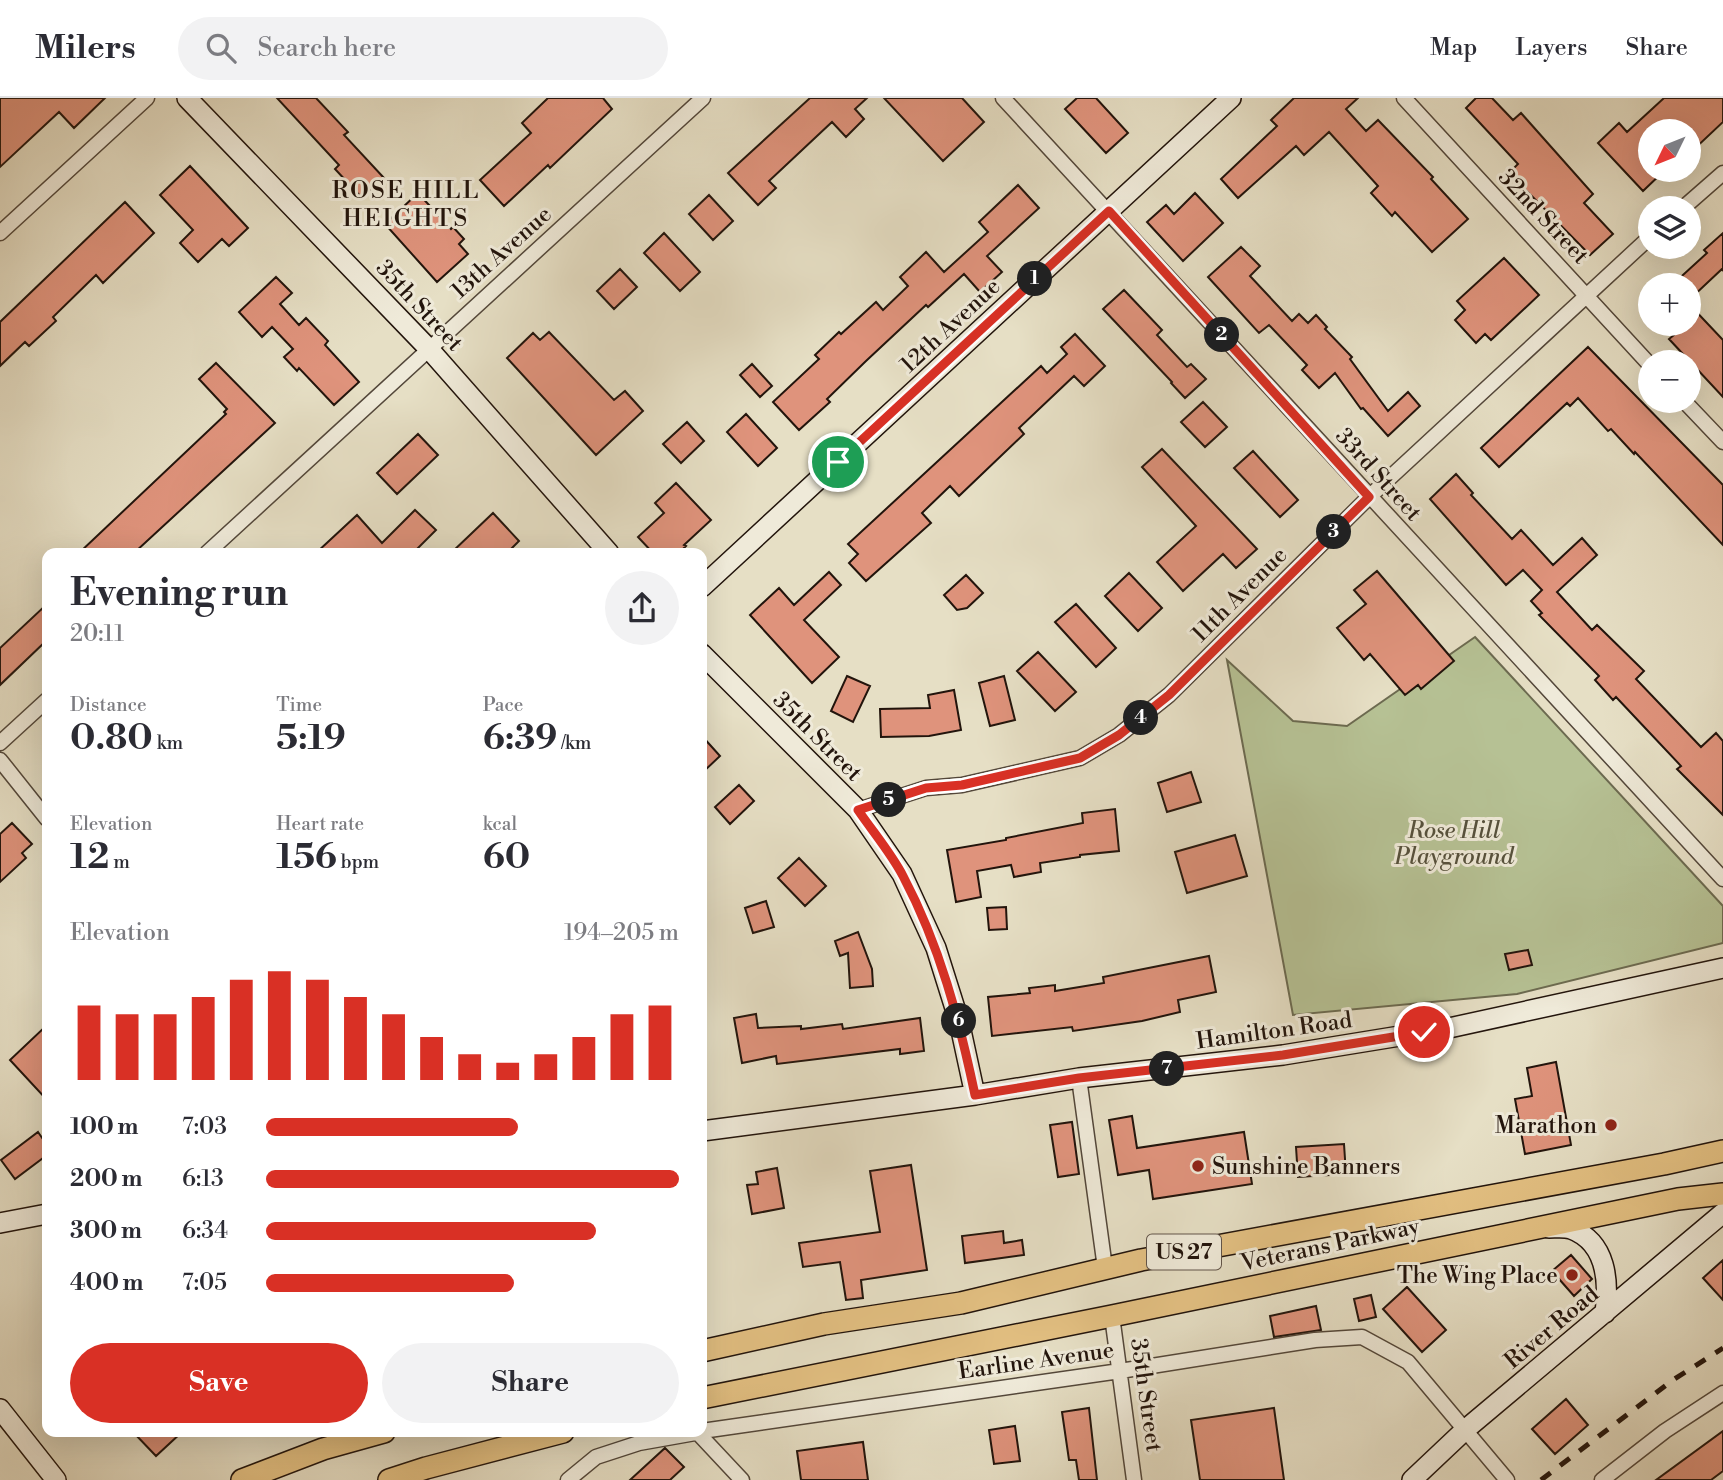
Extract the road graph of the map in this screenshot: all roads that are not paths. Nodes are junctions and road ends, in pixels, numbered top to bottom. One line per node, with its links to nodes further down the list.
1 (147, 98): 10 (street)
2 (187, 98): 13 (street, 35th Street)
3 (703, 98): 13 (street, 13th Avenue)
4 (1003, 98): 9 (street, 33rd Street)
5 (1231, 98): 9 (street, 12th Avenue)
6 (1404, 98): 12 (street, 32nd Street)
7 (1723, 173): 8 (street)
8 (1697, 196)
9 (1109, 211): 17 (street, 33rd Street); 20 (street, 12th Avenue)
10 (0, 233)
11 (1638, 248): 12 (street, 11th Avenue)
12 (1585, 295): 14 (street, 32nd Street); 17 (street, 11th Avenue)
13 (429, 349): 18 (street, 13th Avenue); 19 (street, 35th Street)
14 (1638, 352)
15 (1695, 413): 16 (street)
16 (1723, 442)
17 (1369, 497): 25 (street, 11th Avenue); 27 (street, 33rd Street)
18 (212, 548)
19 (605, 548)
20 (707, 582)
21 (707, 659): 25 (street, 35th Street)
22 (42, 705): 23 (street)
23 (0, 743)
24 (0, 760): 26 (street)
25 (858, 810): 30 (street, 35th Street)
26 (42, 813)
27 (1723, 879)
28 (1723, 968): 29 (street, Hamilton Road)
29 (1079, 1078): 30 (street, Hamilton Road); 38 (street)
30 (975, 1095): 31 (street, Hamilton Road)
31 (707, 1130)
32 (1723, 1151): 38 (main road, Veterans Parkway / US 27)
33 (1723, 1194): 37 (main road, Veterans Parkway / US 27)
34 (1723, 1213): 39 (street, River Road)
35 (42, 1215): 36 (street)
36 (0, 1223)
37 (1538, 1228): 39 (street); 40 (main road, Veterans Parkway / US 27)
38 (1105, 1268): 41 (main road, Veterans Parkway / US 27)
39 (1605, 1313): 46 (street, River Road)
40 (1112, 1317): 42 (street, 35th Street); 44 (main road, Veterans Parkway / US 27)
41 (707, 1350)
42 (1120, 1371): 46 (street, Earline Avenue); 47 (street, Earline Avenue); 57 (street, 35th Street)
43 (1723, 1393): 60 (street)
44 (707, 1397)
45 (0, 1409): 52 (street)
46 (1466, 1429): 58 (street, River Road); 59 (street)
47 (707, 1431)
48 (366, 1437): 53 (main road)
49 (544, 1437): 54 (main road)
50 (672, 1437): 55 (street, Earline Avenue)
51 (704, 1437): 56 (street)
52 (56, 1480)
53 (242, 1480)
54 (389, 1480)
55 (568, 1480)
56 (742, 1480)
57 (1134, 1480)
58 (1412, 1480)
59 (1507, 1480)
60 (1602, 1480)

